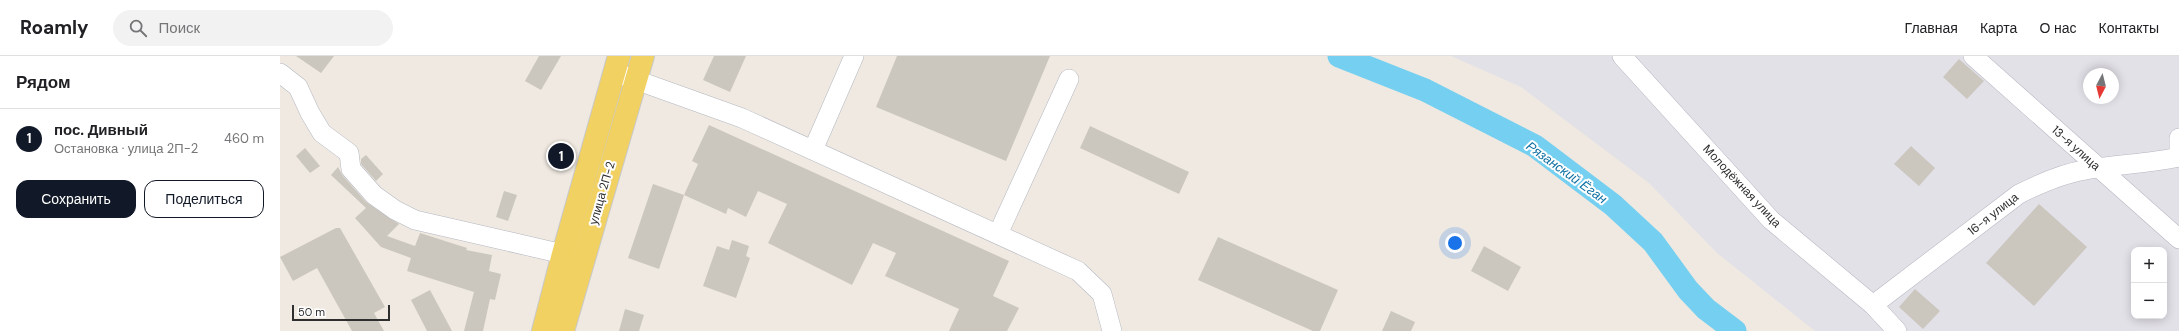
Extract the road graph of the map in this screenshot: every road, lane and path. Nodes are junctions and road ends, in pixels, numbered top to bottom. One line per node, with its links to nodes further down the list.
1 (643, 56): 8 (main road, улица 2П-2)
2 (854, 56): 11 (street)
3 (1622, 56): 17 (street, Молодёжная улица)
4 (1973, 56): 13 (street, 13-я улица)
5 (617, 64): 8 (street); 16 (main road, улица 2П-2)
6 (280, 73): 16 (street)
7 (1070, 79): 14 (street)
8 (635, 80): 11 (street); 19 (main road, улица 2П-2)
9 (2179, 138): 10 (street)
10 (2179, 148)
11 (813, 150): 14 (street)
12 (2179, 157): 13 (street, 16-я улица)
13 (2099, 168): 15 (street, 13-я улица); 17 (street, 16-я улица)
14 (998, 234): 20 (street)
15 (2179, 239)
16 (563, 254): 18 (main road, улица 2П-2)
17 (1872, 305): 21 (street, Молодёжная улица)
18 (543, 331)
19 (563, 331)
20 (1112, 331)
21 (1897, 331)

